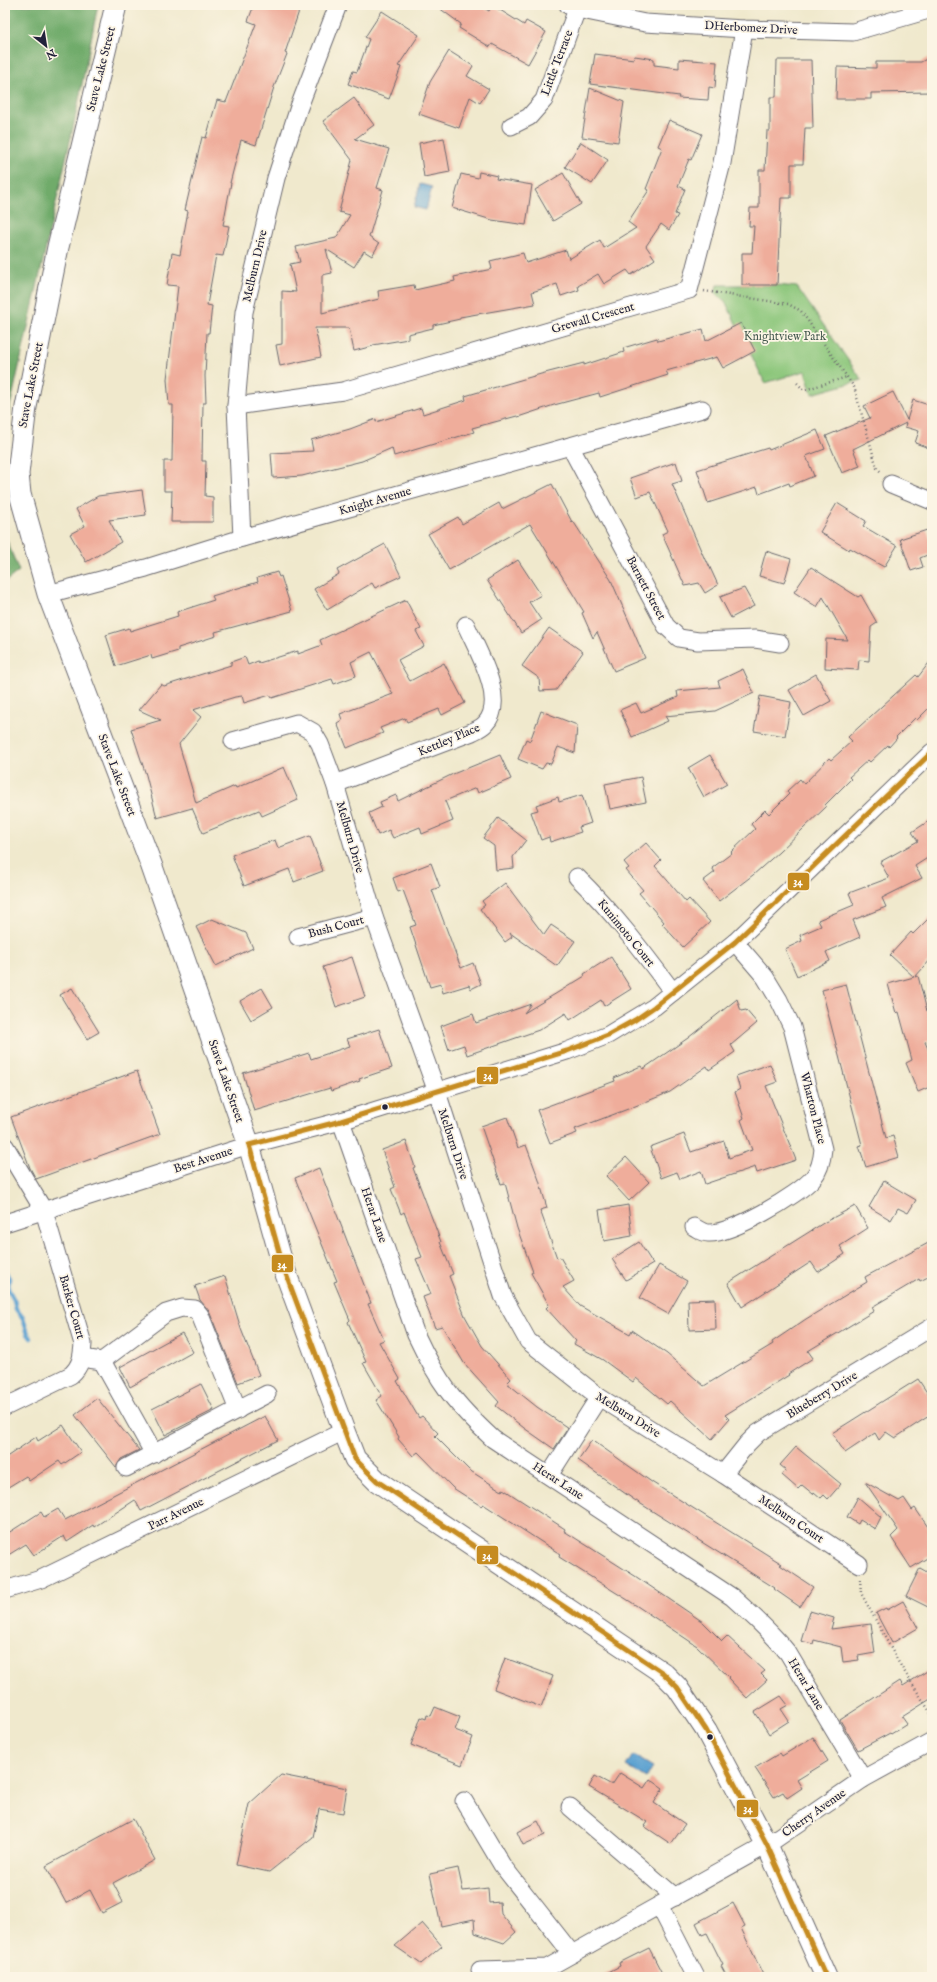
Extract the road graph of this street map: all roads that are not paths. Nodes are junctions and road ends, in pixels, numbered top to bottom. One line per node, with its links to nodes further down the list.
1 (116, 5): 13 (main road, Stave Lake Street)
2 (338, 5): 7 (street, Melburn Drive)
3 (573, 7): 5 (street, DHerbomez Drive); 6 (street, Little Terrace)
4 (932, 7): 5 (street, DHerbomez Drive)
5 (744, 29): 7 (street, Grewall Crescent)
6 (511, 126)
7 (236, 406): 12 (street, Melburn Drive)
8 (702, 409): 9 (street, Knight Avenue)
9 (570, 446): 12 (street, Knight Avenue); 15 (street, Barnett Street)
10 (891, 484): 11 (street)
11 (932, 501)
12 (242, 538): 13 (street, Knight Avenue)
13 (48, 594): 26 (main road, Stave Lake Street)
14 (466, 625): 18 (street, Kettley Place)
15 (780, 643)
16 (233, 741): 18 (street, Melburn Drive)
17 (932, 752): 22 (street, Best Avenue)
18 (335, 784): 20 (street, Melburn Drive)
19 (576, 877): 23 (street, Kunimoto Court)
20 (374, 916): 21 (street, Bush Court); 24 (street, Melburn Drive)
21 (298, 937)
22 (735, 942): 23 (street, Best Avenue); 30 (street, Wharton Place)
23 (673, 992): 24 (street, Best Avenue)
24 (437, 1092): 25 (street, Best Avenue); 35 (street, Melburn Drive)
25 (341, 1121): 26 (street, Best Avenue); 41 (street, Herar Lane)
26 (249, 1145): 28 (street, Best Avenue); 38 (main road, Stave Lake Street)
27 (5, 1146): 28 (street, Barker Court)
28 (44, 1211): 29 (street, Best Avenue); 32 (street, Barker Court)
29 (5, 1223)
30 (694, 1227)
31 (932, 1328): 42 (street, Blueberry Drive)
32 (82, 1358): 33 (street); 36 (street)
33 (102, 1361): 37 (street); 39 (street)
34 (267, 1394): 37 (street)
35 (599, 1397): 41 (street); 42 (street, Melburn Drive)
36 (5, 1407)
37 (238, 1410): 39 (street)
38 (344, 1431): 44 (street, Parr Avenue); 49 (main road, Stave Lake Street)
39 (154, 1454): 40 (street)
40 (126, 1468)
41 (550, 1474): 46 (street, Herar Lane)
42 (723, 1474): 43 (street, Melburn Court)
43 (859, 1564)
44 (5, 1590)
45 (932, 1741): 46 (street, Cherry Avenue)
46 (864, 1778): 49 (street, Cherry Avenue)
47 (464, 1801): 52 (street)
48 (570, 1806): 50 (street)
49 (767, 1845): 50 (street, Cherry Avenue); 55 (main road, Stave Lake Street)
50 (675, 1897): 51 (street, Cherry Avenue)
51 (660, 1907): 52 (street, Cherry Avenue); 54 (street)
52 (572, 1954): 53 (street, Cherry Avenue)
53 (480, 1970)
54 (696, 1977)
55 (826, 1977)

